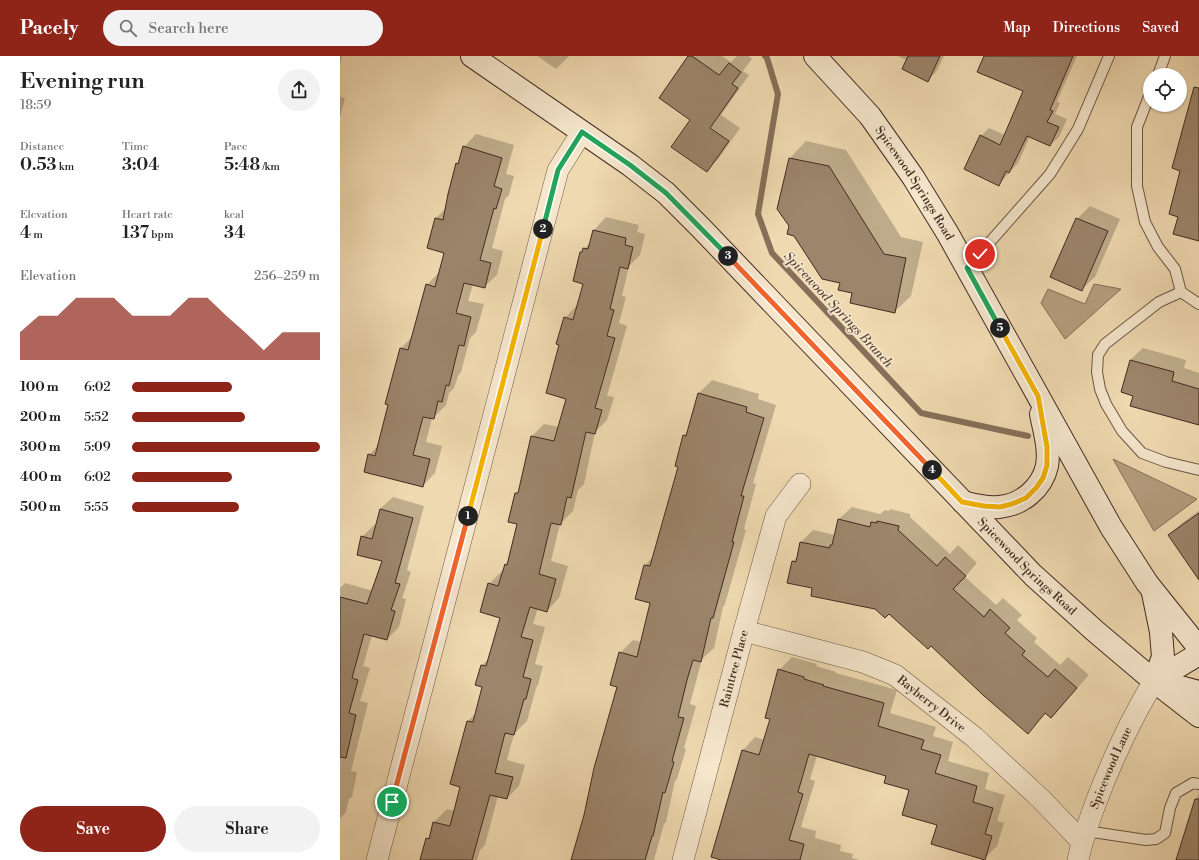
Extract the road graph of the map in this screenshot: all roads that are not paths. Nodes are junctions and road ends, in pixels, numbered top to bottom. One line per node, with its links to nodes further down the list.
1 (472, 56): 7 (main road, Spicewood Springs Road)
2 (815, 56): 8 (main road, Spicewood Springs Road)
3 (1109, 56): 8 (lane)
4 (1165, 56): 5 (lane)
5 (1161, 68)
6 (1143, 111): 9 (lane)
7 (582, 132): 14 (main road, Spicewood Springs Road); 24 (street)
8 (967, 268): 11 (main road, Spicewood Springs Road)
9 (1181, 292): 10 (lane); 12 (lane)
10 (1199, 304)
11 (1038, 396): 14 (main road); 15 (main road, Spicewood Springs Road)
12 (1199, 470)
13 (800, 484): 16 (street, Raintree Place)
14 (962, 502): 19 (main road, Spicewood Springs Road)
15 (1152, 590): 17 (main road, Spicewood Springs Road); 19 (main road)
16 (744, 631): 23 (street, Bayberry Drive); 25 (street, Raintree Place)
17 (1199, 648)
18 (1199, 654): 19 (main road)
19 (1154, 681): 20 (main road); 21 (main road, Spicewood Springs Road); 23 (street, Spicewood Lane)
20 (1199, 692)
21 (1199, 716)
22 (1199, 784): 23 (lane)
23 (1082, 844)
24 (377, 860)
25 (682, 860)

